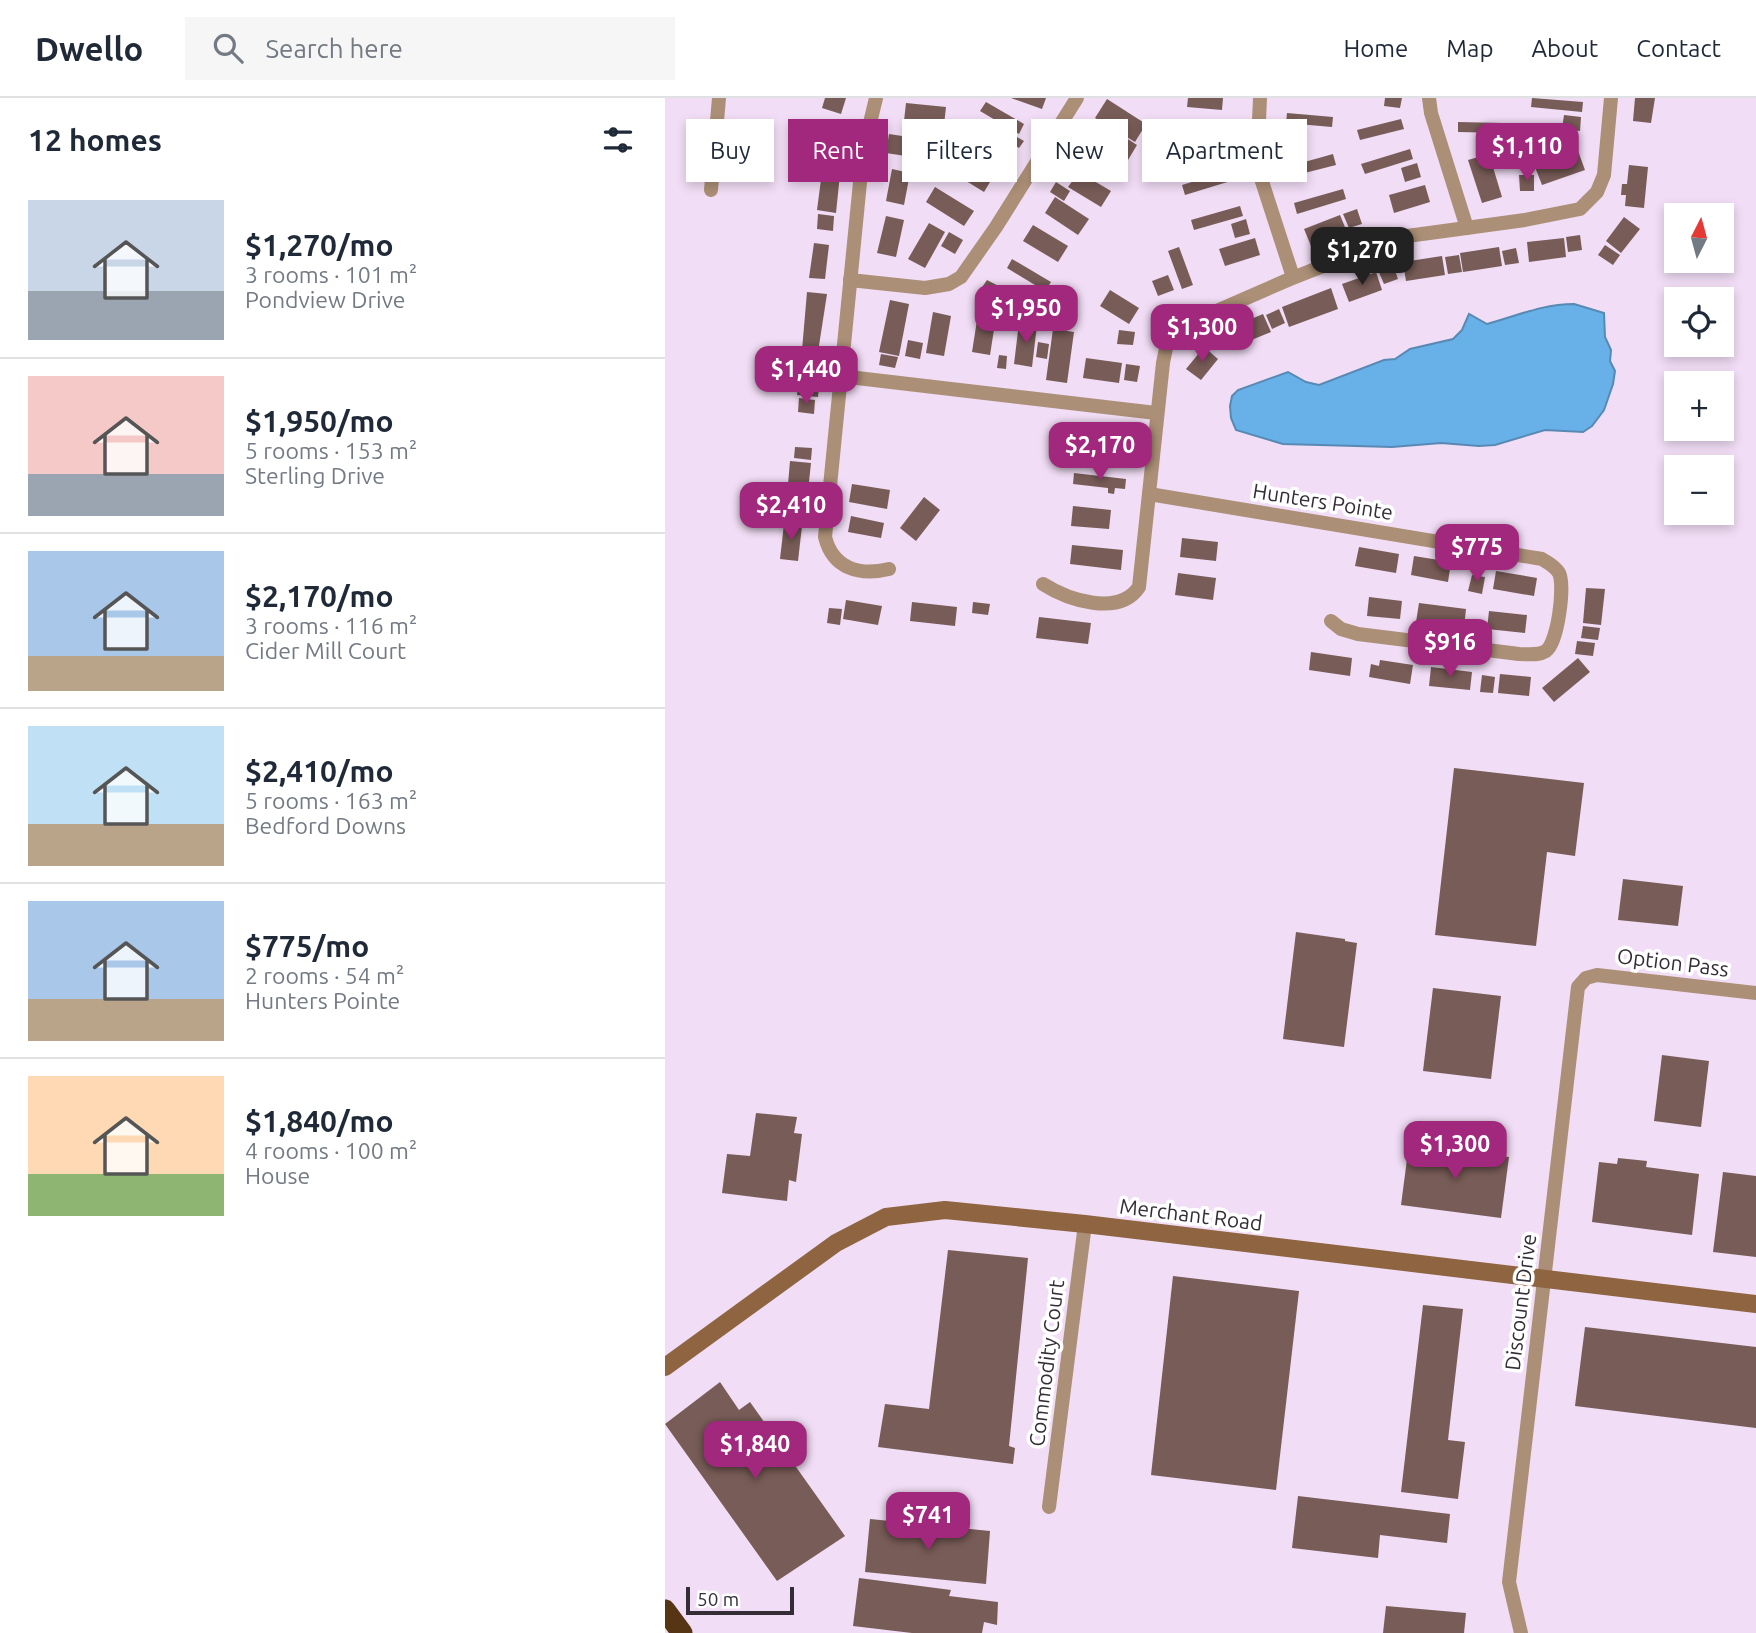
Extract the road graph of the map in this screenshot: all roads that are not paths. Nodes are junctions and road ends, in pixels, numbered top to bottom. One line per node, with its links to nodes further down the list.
1 (719, 98): 7 (street)
2 (876, 98): 10 (street)
3 (1077, 98): 10 (street)
4 (1260, 98): 9 (street)
5 (1429, 98): 8 (street)
6 (1611, 98): 8 (street)
7 (711, 190)
8 (1467, 228): 9 (street)
9 (1293, 277): 12 (street)
10 (850, 280): 11 (street)
11 (840, 376): 12 (street); 14 (street)
12 (1156, 413): 13 (street)
13 (1149, 494): 15 (street); 16 (street, Hunters Pointe)
14 (889, 569)
15 (1043, 584)
16 (1331, 621)
17 (1586, 978): 18 (street, Option Pass); 20 (street, Discount Drive)
18 (1756, 993)
19 (1085, 1224): 20 (street, Merchant Road); 22 (street, Merchant Road); 23 (street, Commodity Court)
20 (1545, 1278): 21 (street, Merchant Road); 26 (street, Discount Drive)
21 (1756, 1304)
22 (665, 1367)
23 (1049, 1507)
24 (665, 1610): 25 (highway)
25 (682, 1633)
26 (1521, 1633)

